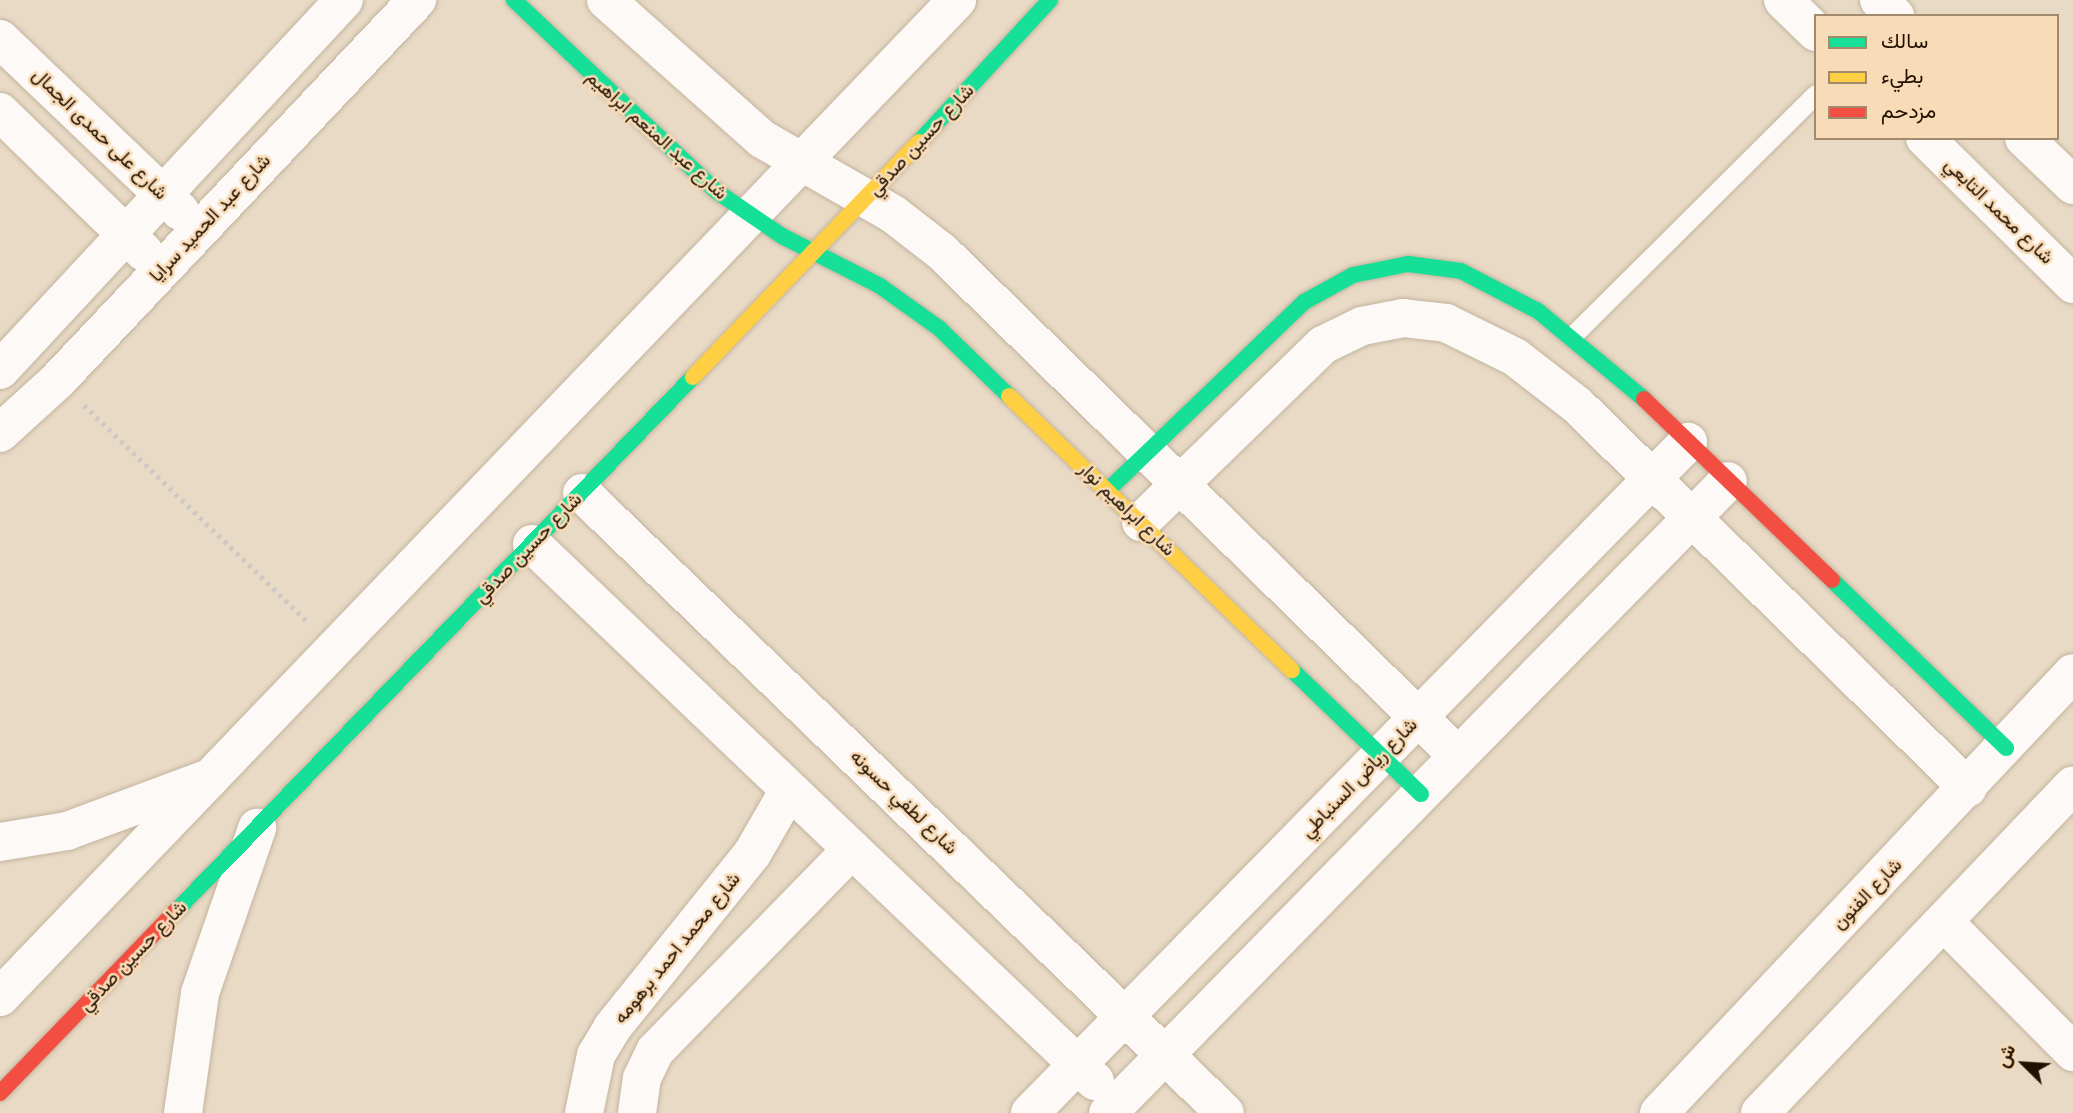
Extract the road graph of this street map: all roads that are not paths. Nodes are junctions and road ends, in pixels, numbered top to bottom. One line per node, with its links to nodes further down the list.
1 (344, 0): 18 (street)
2 (417, 0): 21 (street, شارع عبد الحميد سرايا)
3 (514, 0): 20 (street, شارع عبد المنعم ابراهيم)
4 (607, 0): 16 (street)
5 (957, 0): 16 (street)
6 (1051, 0): 19 (street, شارع حسين صدقي)
7 (1783, 0): 10 (street)
8 (1879, 0): 9 (street)
9 (1893, 14)
10 (1814, 30)
11 (0, 39): 18 (street, شارع على حمدى الجمال)
12 (1814, 96): 26 (lane)
13 (0, 112): 22 (street)
14 (1927, 140): 25 (street, شارع محمد التابعي)
15 (2026, 140): 17 (street)
16 (803, 165): 19 (street); 20 (street)
17 (2073, 185)
18 (163, 194): 21 (street, شارع على حمدى الجمال); 22 (street)
19 (866, 199): 23 (street, شارع حسين صدقي); 30 (street)
20 (752, 217): 23 (street, شارع عبد المنعم ابراهيم); 44 (street)
21 (199, 229): 24 (street, شارع عبد الحميد سرايا)
22 (126, 234): 24 (street); 27 (street)
23 (813, 254): 34 (street, شارع ابراهيم نوار); 35 (street, شارع حسين صدقي)
24 (162, 269): 28 (street, شارع عبد الحميد سرايا)
25 (2073, 285)
26 (1573, 335): 29 (street); 30 (street)
27 (0, 370)
28 (0, 433)
29 (1688, 442): 31 (street, شارع رياض السنباطي); 32 (street)
30 (1147, 452): 33 (street); 34 (street)
31 (1653, 478): 33 (street); 36 (street); 40 (street, شارع رياض السنباطي)
32 (1728, 481): 36 (street); 41 (street)
33 (1180, 483): 37 (street); 40 (street)
34 (1108, 490): 37 (street, شارع ابراهيم نوار)
35 (582, 493): 38 (street, شارع حسين صدقي); 54 (street, شارع لطفي حسونه)
36 (1692, 517): 43 (street); 46 (street)
37 (1141, 522): 42 (street, شارع ابراهيم نوار)
38 (532, 544): 47 (street); 49 (street, شارع حسين صدقي)
39 (2073, 673): 41 (street, شارع الفنون)
40 (1418, 718): 42 (street, شارع رياض السنباطي); 43 (street)
41 (2006, 748): 46 (street, شارع الفنون)
42 (1381, 756): 48 (street, شارع ابراهيم نوار); 54 (street, شارع رياض السنباطي)
43 (1458, 756): 48 (street)
44 (213, 777): 50 (street); 53 (street)
45 (2073, 786): 52 (street)
46 (1968, 788): 65 (street, شارع الفنون)
47 (789, 790): 51 (street); 61 (street, شارع محمد احمد برهومه)
48 (1421, 794): 56 (street)
49 (257, 828): 58 (street, شارع حسين صدقي); 60 (street)
50 (0, 842)
51 (852, 849): 57 (street); 62 (street)
52 (1945, 923): 55 (street); 66 (street)
53 (0, 997)
54 (1126, 1015): 56 (street, شارع لطفي حسونه); 57 (street, شارع رياض السنباطي)
55 (2073, 1052)
56 (1166, 1054): 59 (street); 64 (street, شارع لطفي حسونه)
57 (1078, 1064): 59 (street); 63 (street, شارع رياض السنباطي)
58 (0, 1093)
59 (1118, 1110)
60 (183, 1113)
61 (584, 1113)
62 (637, 1113)
63 (1030, 1113)
64 (1225, 1113)
65 (1659, 1113)
66 (1760, 1113)

